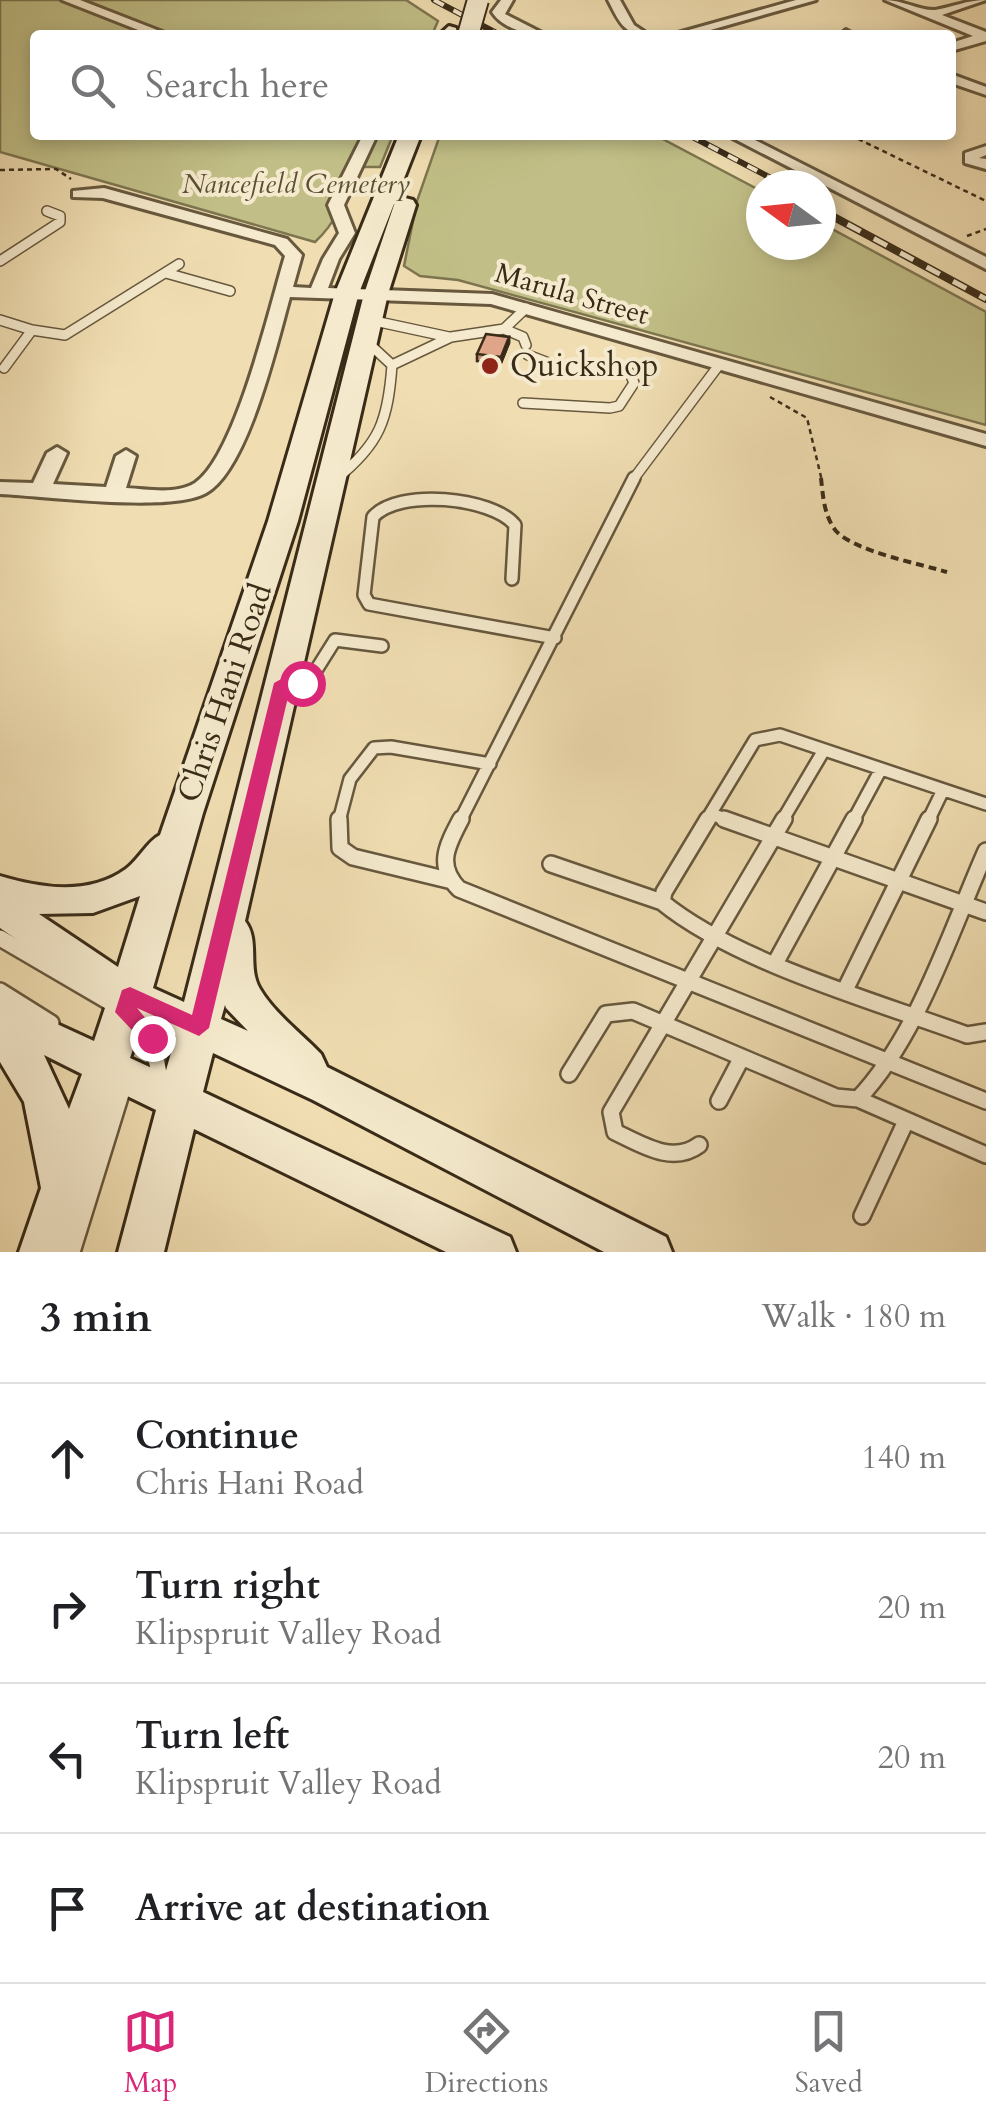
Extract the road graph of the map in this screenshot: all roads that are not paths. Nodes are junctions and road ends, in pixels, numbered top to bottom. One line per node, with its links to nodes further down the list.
1 (68, 0): 10 (street)
2 (460, 0): 11 (main road)
3 (478, 0): 12 (main road, bridge)
4 (507, 0): 13 (street)
5 (614, 0): 14 (street)
6 (810, 0): 15 (street)
7 (892, 0): 9 (street)
8 (981, 0): 9 (street)
9 (930, 15): 16 (street)
10 (149, 30)
11 (456, 30)
12 (458, 30)
13 (529, 30)
14 (635, 30)
15 (697, 30)
16 (986, 37): 17 (street)
17 (956, 46)
18 (956, 80): 19 (street)
19 (984, 91)
20 (368, 140): 36 (street)
21 (408, 140): 36 (main road, Chris Hani Road)
22 (428, 140): 28 (main road, Chris Hani Road)
23 (744, 140): 31 (street)
24 (986, 150): 25 (street)
25 (986, 164)
26 (86, 193): 34 (street)
27 (46, 211): 29 (lane)
28 (387, 258): 35 (street); 36 (main road, Chris Hani Road)
29 (0, 261)
30 (179, 264): 32 (lane)
31 (986, 264)
32 (166, 272): 33 (lane); 40 (lane)
33 (230, 291)
34 (281, 292): 36 (street, Marula Street); 52 (street)
35 (474, 296): 36 (street, Marula Street); 37 (street, Marula Street)
36 (355, 308): 41 (lane); 42 (lane); 49 (main road, Chris Hani Road); 62 (main road, Chris Hani Road)
37 (526, 308): 39 (lane); 43 (street, Marula Street)
38 (0, 320): 40 (lane)
39 (504, 329): 41 (lane); 45 (lane)
40 (32, 330): 44 (lane)
41 (451, 338): 42 (lane)
42 (392, 365): 49 (lane)
43 (720, 365): 46 (street, Marula Street); 54 (lane)
44 (4, 368)
45 (523, 403)
46 (986, 440)
47 (57, 453): 51 (street)
48 (126, 456): 52 (street)
49 (331, 482): 56 (main road, Chris Hani Road)
50 (0, 488): 51 (street)
51 (40, 491): 52 (street)
52 (114, 494)
53 (512, 579): 54 (lane)
54 (556, 638): 58 (lane)
55 (382, 646): 56 (lane)
56 (283, 683): 71 (main road, Chris Hani Road)
57 (824, 750): 59 (lane); 63 (lane); 64 (lane)
58 (490, 764): 68 (lane); 68 (lane)
59 (882, 769): 60 (lane); 66 (lane)
60 (943, 790): 61 (lane); 69 (lane)
61 (986, 804)
62 (185, 813): 70 (main road); 82 (main road, Chris Hani Road)
63 (711, 814): 64 (lane); 72 (lane)
64 (772, 835): 66 (lane); 76 (lane)
65 (986, 851): 73 (lane)
66 (835, 856): 69 (lane); 78 (lane)
67 (551, 864): 72 (lane)
68 (448, 880): 79 (lane)
69 (899, 880): 73 (lane); 80 (lane)
70 (0, 890)
71 (232, 897): 86 (main road, Chris Hani Road); 92 (main road)
72 (662, 902): 76 (lane)
73 (962, 903): 75 (lane); 83 (lane)
74 (0, 908): 82 (main road)
75 (986, 912)
76 (714, 934): 78 (lane); 79 (lane)
77 (0, 938): 82 (lane)
78 (777, 960): 80 (lane)
79 (688, 979): 85 (lane); 90 (lane)
80 (846, 988): 83 (lane)
81 (0, 991): 93 (lane)
82 (128, 1004): 86 (main road); 93 (main road, Chris Hani Road); 93 (lane)
83 (911, 1013): 87 (lane); 90 (lane)
84 (0, 1015): 93 (main road)
85 (662, 1023): 89 (lane); 91 (lane); 98 (lane)
86 (199, 1028): 92 (main road); 93 (main road, Chris Hani Road)
87 (986, 1032)
88 (0, 1034): 101 (main road)
89 (741, 1058): 94 (lane); 96 (lane)
90 (886, 1061): 94 (lane); 95 (lane)
91 (569, 1074)
92 (328, 1087): 107 (main road)
93 (142, 1092): 100 (lane, Chris Hani Road); 101 (main road, Chris Hani Road); 104 (lane, Chris Hani Road); 105 (main road, Chris Hani Road); 106 (main road)
94 (858, 1099): 97 (lane)
95 (986, 1100)
96 (719, 1101)
97 (906, 1121): 99 (lane); 102 (lane)
98 (699, 1145)
99 (986, 1156)
100 (145, 1164)
101 (62, 1187): 103 (main road, Chris Hani Road)
102 (862, 1216)
103 (42, 1252)
104 (72, 1252)
105 (142, 1252)
106 (494, 1252)
107 (649, 1252)

